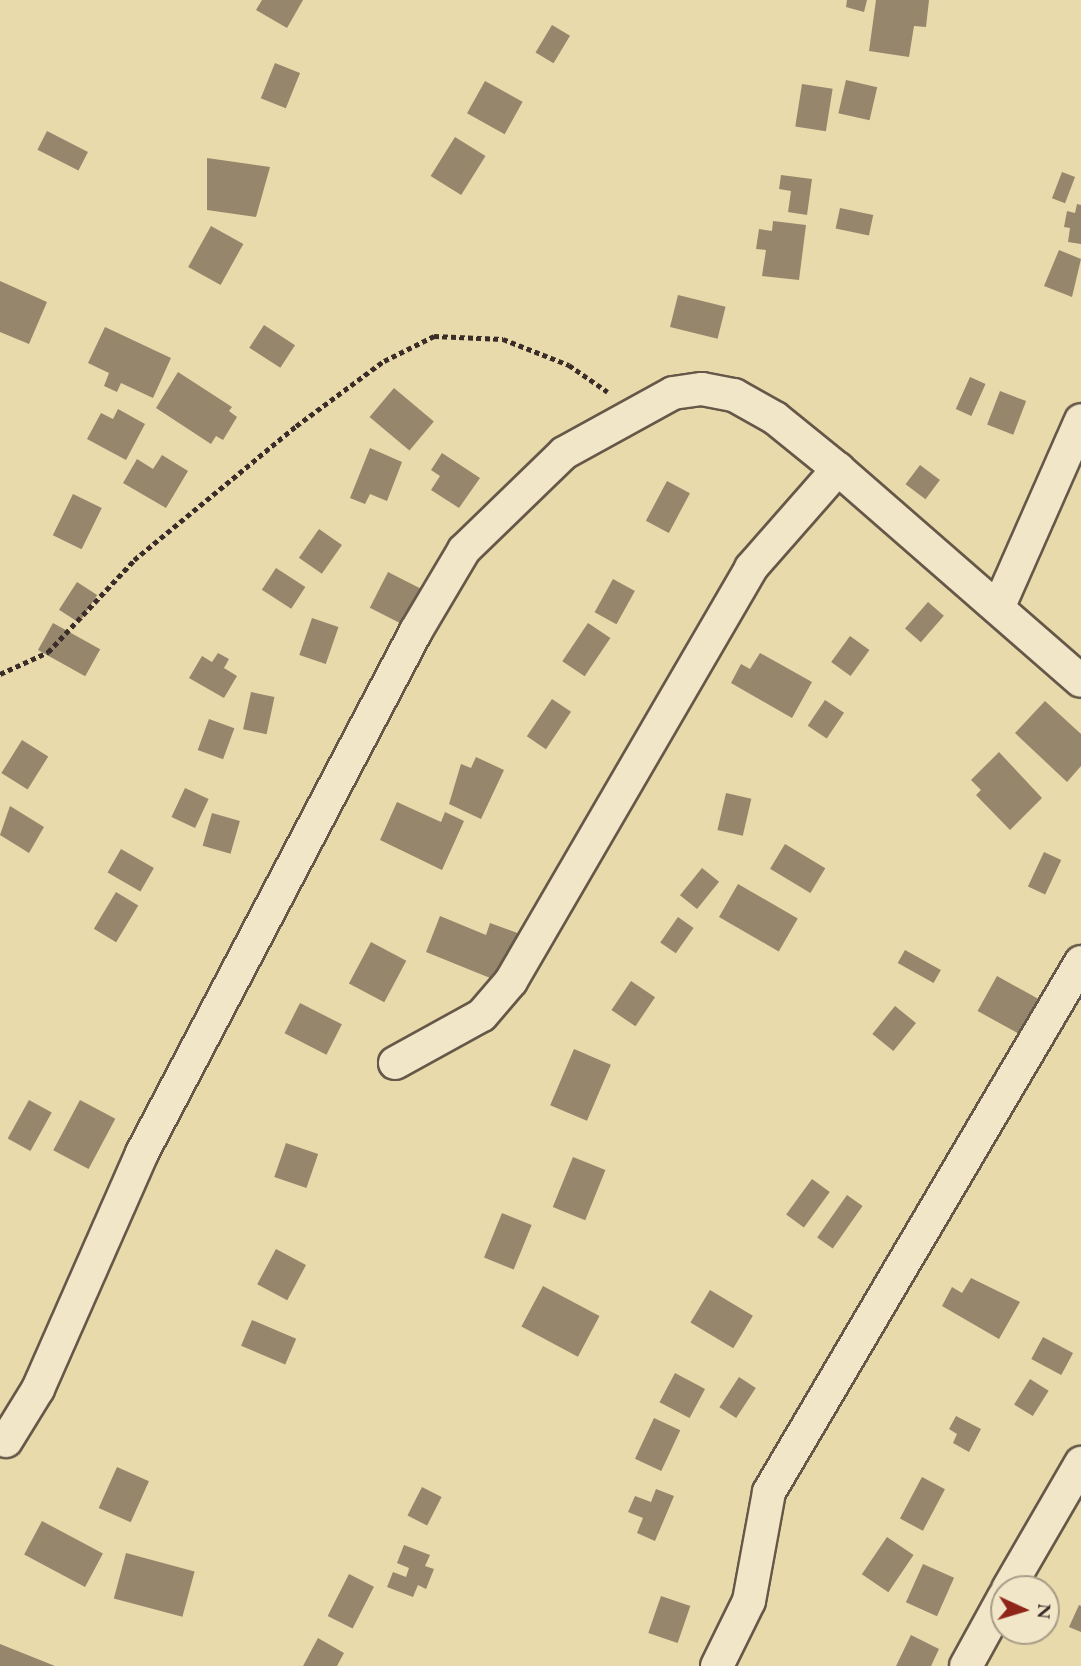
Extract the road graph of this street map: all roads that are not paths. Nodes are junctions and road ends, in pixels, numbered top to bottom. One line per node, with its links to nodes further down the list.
1 (1081, 419): 3 (street)
2 (838, 469): 3 (street); 6 (street); 7 (street)
3 (999, 606): 4 (street)
4 (1081, 681)
5 (1081, 962): 11 (street)
6 (395, 1063)
7 (6, 1441)
8 (1081, 1463): 9 (street)
9 (1016, 1575)
10 (990, 1622): 12 (street)
11 (717, 1666)
12 (966, 1666)

